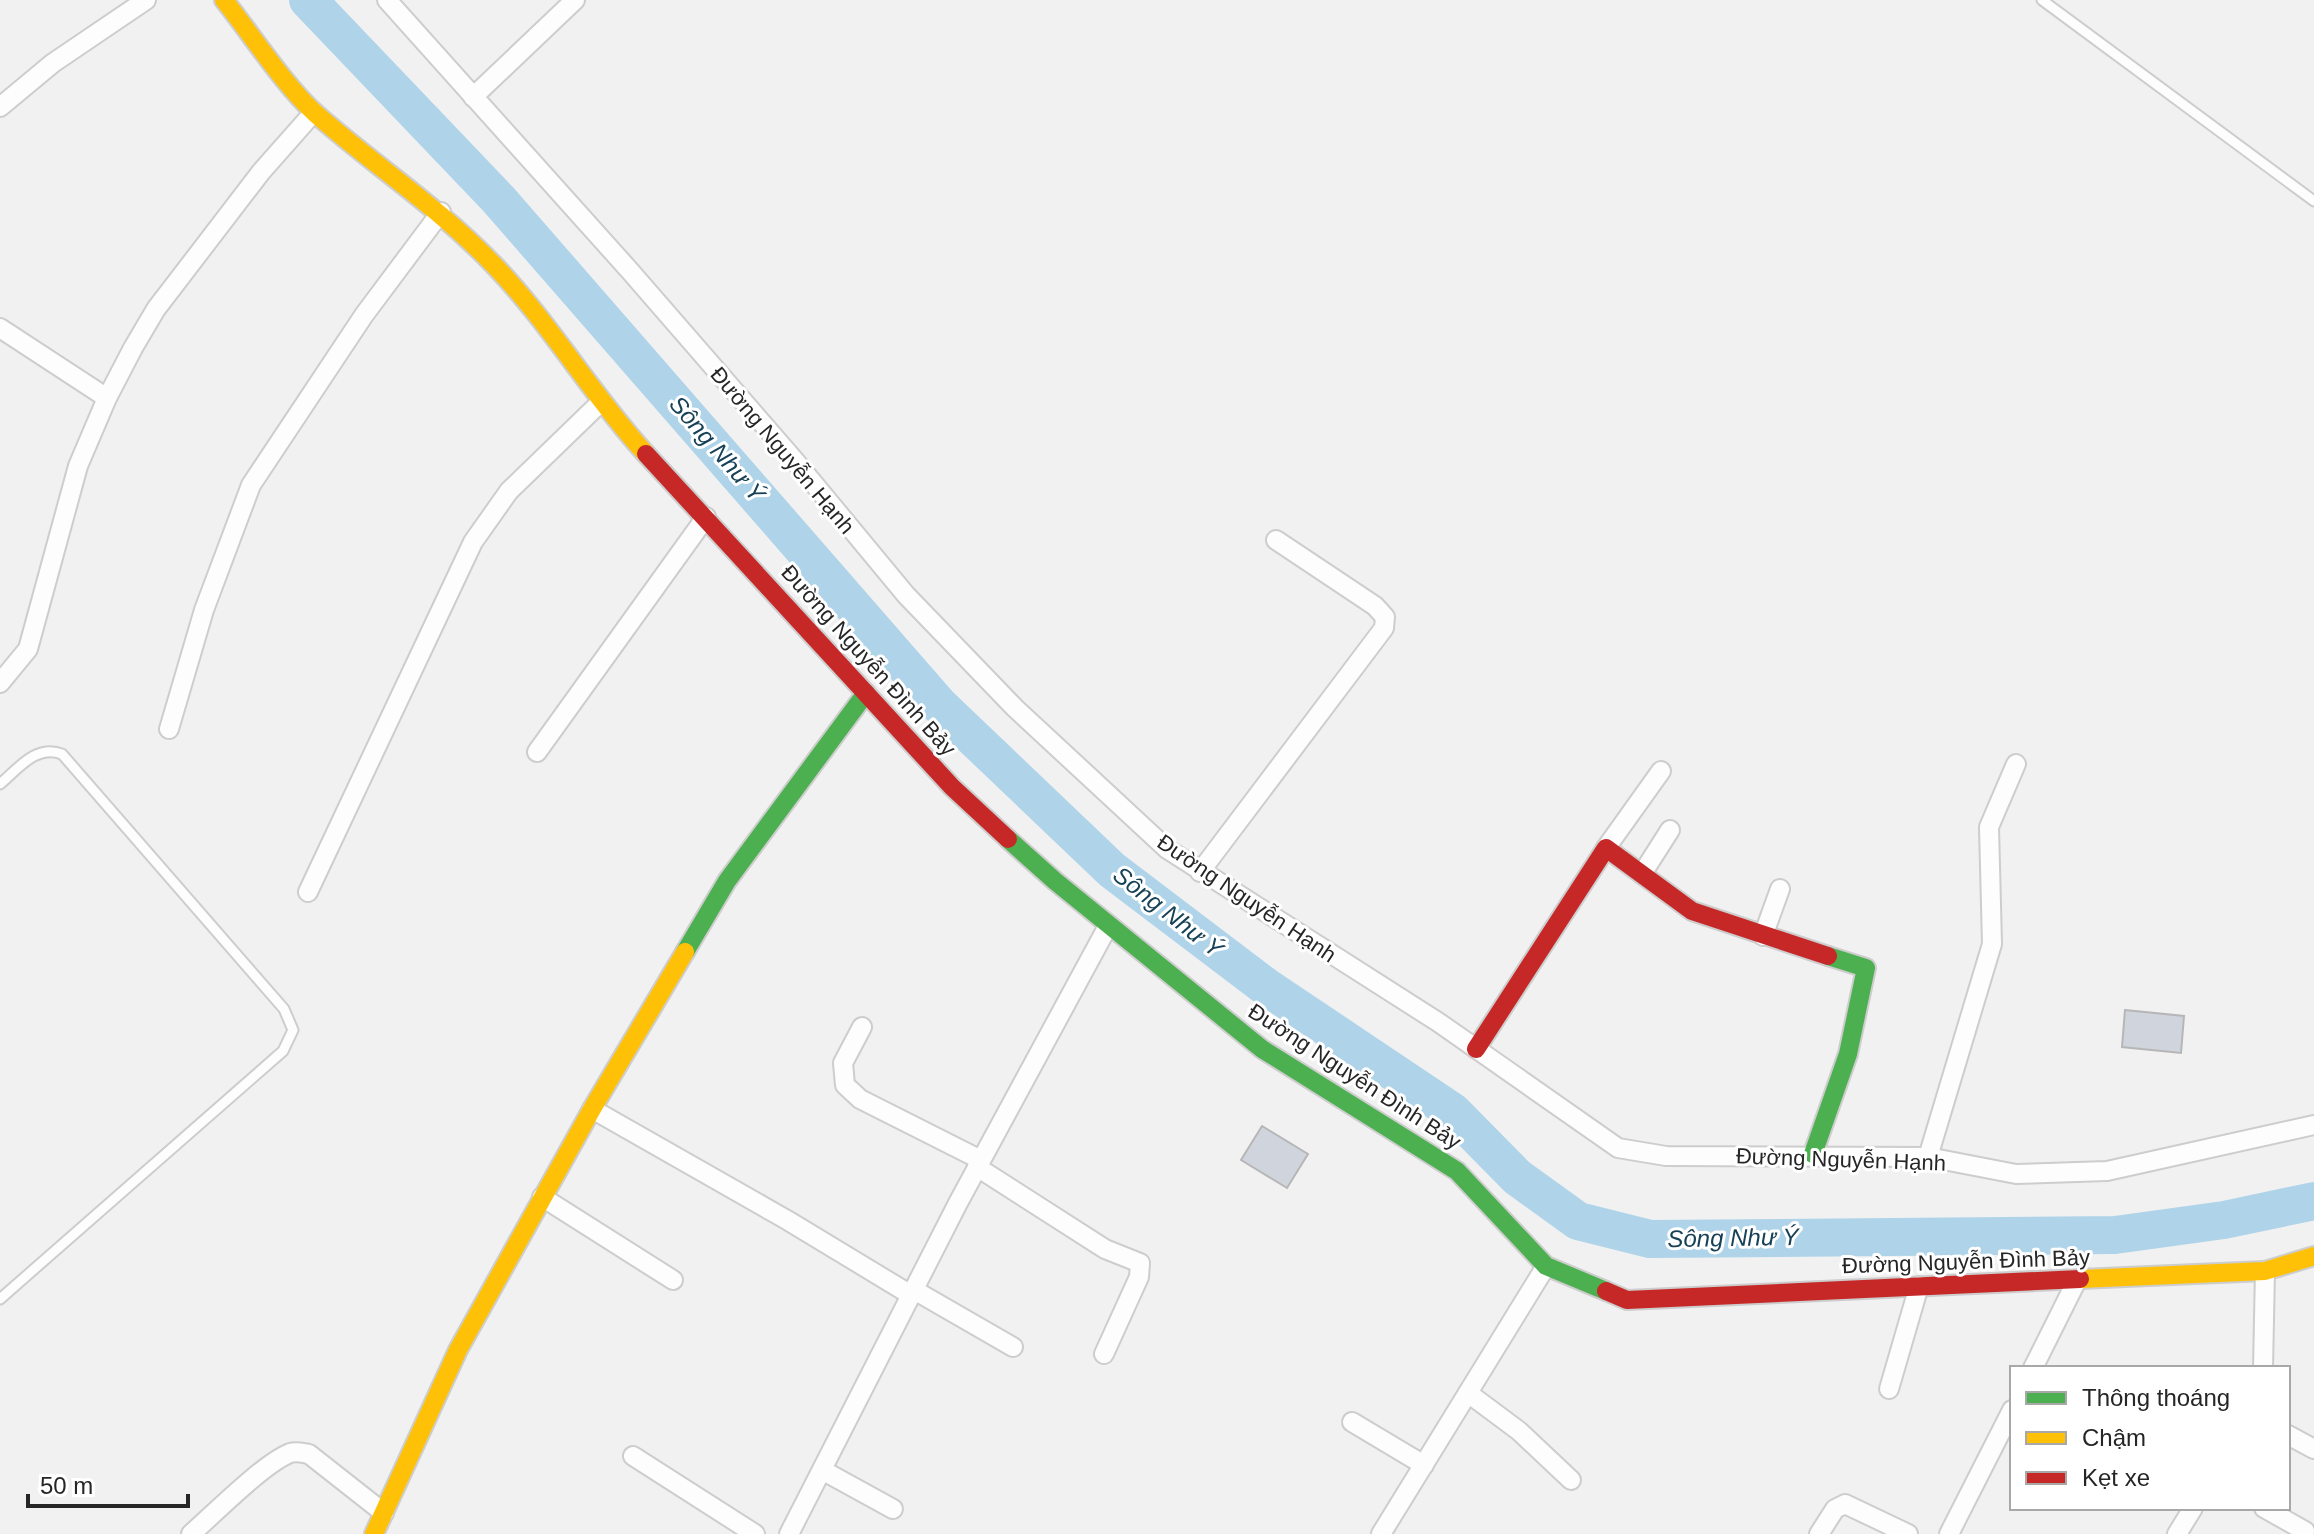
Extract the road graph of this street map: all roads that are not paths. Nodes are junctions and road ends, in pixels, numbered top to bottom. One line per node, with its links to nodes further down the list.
1 (146, 0): 7 (street)
2 (224, 0): 8 (street, Đường Nguyễn Đình Bảy)
3 (387, 0): 6 (street, Đường Nguyễn Hạnh)
4 (575, 0): 6 (street)
5 (2042, 0): 9 (lane)
6 (473, 97): 25 (street, Đường Nguyễn Hạnh)
7 (0, 107)
8 (314, 112): 10 (street, Đường Nguyễn Đình Bảy); 12 (street)
9 (2314, 201)
10 (441, 212): 13 (street, Đường Nguyễn Đình Bảy); 18 (street)
11 (0, 328): 12 (street)
12 (107, 398): 16 (street)
13 (601, 402): 14 (street, Đường Nguyễn Đình Bảy); 28 (street)
14 (706, 517): 17 (street, Đường Nguyễn Đình Bảy); 19 (street)
15 (1276, 540): 25 (street)
16 (0, 683)
17 (866, 693): 29 (street, Đường Nguyễn Đình Bảy); 33 (street)
18 (169, 729)
19 (537, 752)
20 (2016, 764): 36 (street)
21 (1661, 771): 24 (street)
22 (0, 784): 46 (lane)
23 (1670, 830): 26 (street)
24 (1606, 848): 26 (street); 32 (street)
25 (1200, 872): 32 (street, Đường Nguyễn Hạnh)
26 (1642, 874): 30 (street)
27 (1780, 889): 30 (street)
28 (308, 892)
29 (1108, 926): 37 (street); 40 (street, Đường Nguyễn Đình Bảy)
30 (1763, 936): 35 (street)
31 (862, 1027): 37 (street)
32 (1476, 1049): 35 (street, Đường Nguyễn Hạnh)
33 (592, 1109): 38 (street); 45 (street)
34 (2314, 1125): 36 (street, Đường Nguyễn Hạnh)
35 (1813, 1154): 36 (street, Đường Nguyễn Hạnh)
36 (1928, 1157)
37 (979, 1164): 45 (street); 48 (street)
38 (542, 1197): 42 (street); 64 (street)
39 (2314, 1256): 41 (street, Đường Nguyễn Đình Bảy)
40 (1546, 1266): 44 (street, Đường Nguyễn Đình Bảy); 52 (street)
41 (2265, 1271): 43 (street, Đường Nguyễn Đình Bảy); 50 (street)
42 (673, 1280)
43 (2077, 1280): 44 (street, Đường Nguyễn Đình Bảy); 49 (street)
44 (1919, 1286): 51 (street)
45 (912, 1292): 47 (street); 59 (street)
46 (0, 1299)
47 (1013, 1347)
48 (1104, 1354)
49 (2034, 1366)
50 (2263, 1366)
51 (1889, 1389)
52 (1468, 1393): 58 (street); 60 (street)
53 (2010, 1414): 73 (street)
54 (1352, 1422): 58 (street)
55 (2290, 1436): 56 (street)
56 (2314, 1449)
57 (633, 1456): 68 (street)
58 (1424, 1465): 70 (street)
59 (822, 1470): 61 (street); 69 (street)
60 (1571, 1480)
61 (893, 1509)
62 (2192, 1510): 74 (street)
63 (2268, 1510): 65 (street)
64 (384, 1513): 66 (street); 67 (street)
65 (2305, 1531)
66 (191, 1534)
67 (374, 1534)
68 (755, 1534)
69 (789, 1534)
70 (1381, 1534)
71 (1819, 1534): 72 (street)
72 (1908, 1534)
73 (1949, 1534)
74 (2177, 1534)

